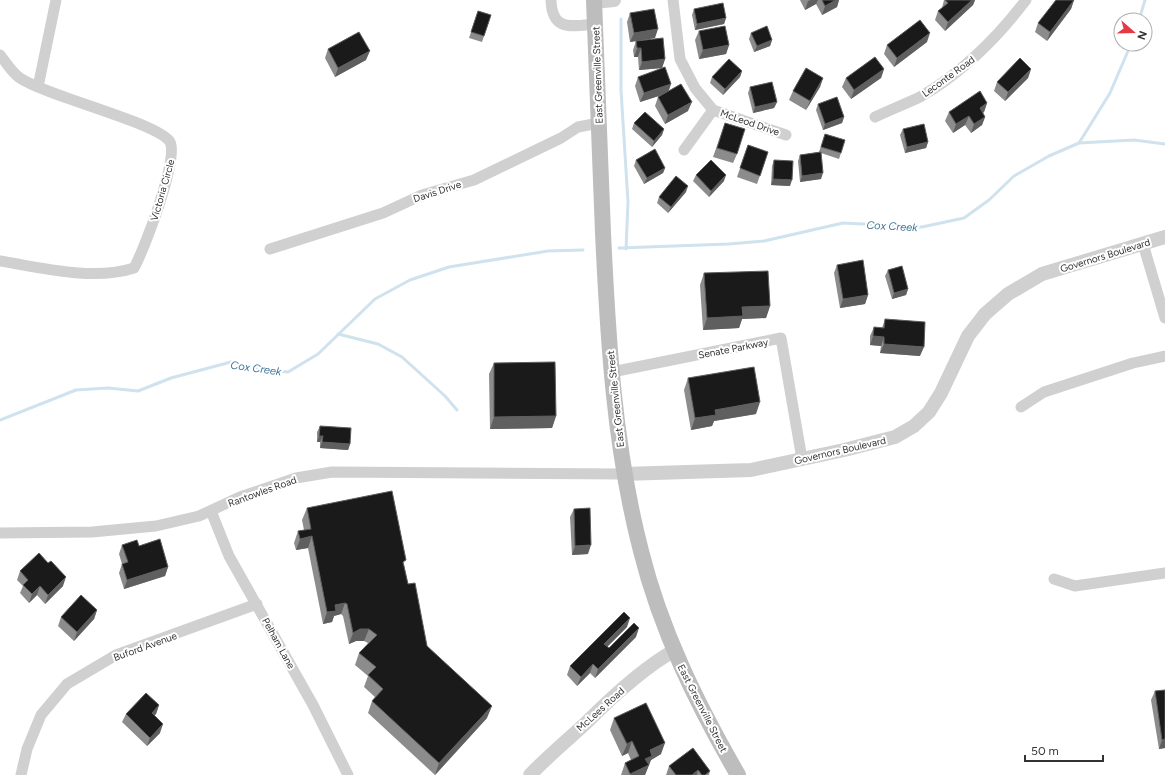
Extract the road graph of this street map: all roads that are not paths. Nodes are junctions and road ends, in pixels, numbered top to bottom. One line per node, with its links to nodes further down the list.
1 (56, 0): 9 (street)
2 (552, 0): 7 (street)
3 (614, 0): 6 (street)
4 (673, 0): 10 (street, McLeod Drive)
5 (1026, 0): 11 (street, Leconte Road)
6 (594, 1): 7 (main road, East Greenville Street)
7 (595, 24): 12 (main road, East Greenville Street)
8 (0, 55): 9 (street, Victoria Circle)
9 (38, 87): 18 (street, Victoria Circle)
10 (713, 110): 13 (street, McLeod Drive); 14 (street)
11 (875, 117)
12 (599, 123): 17 (street, Davis Drive); 21 (main road, East Greenville Street)
13 (786, 135)
14 (684, 150)
15 (1165, 238): 16 (street, Governors Boulevard)
16 (1142, 244): 19 (street); 23 (street, Governors Boulevard)
17 (270, 249)
18 (0, 261)
19 (1165, 318)
20 (1165, 356): 22 (street)
21 (612, 372): 23 (street, Senate Parkway); 24 (main road, East Greenville Street)
22 (1021, 407)
23 (802, 459): 24 (street, Governors Boulevard)
24 (623, 474): 25 (street, Rantowles Road); 30 (main road, East Greenville Street)
25 (211, 511): 26 (street, Rantowles Road); 29 (street, Pelham Lane)
26 (0, 533)
27 (1165, 573): 28 (street)
28 (1054, 579)
29 (257, 604): 31 (street, Buford Avenue); 32 (street, Pelham Lane)
30 (675, 650): 33 (street, McLees Road); 34 (main road, East Greenville Street)
31 (20, 775)
32 (348, 775)
33 (530, 775)
34 (738, 775)

